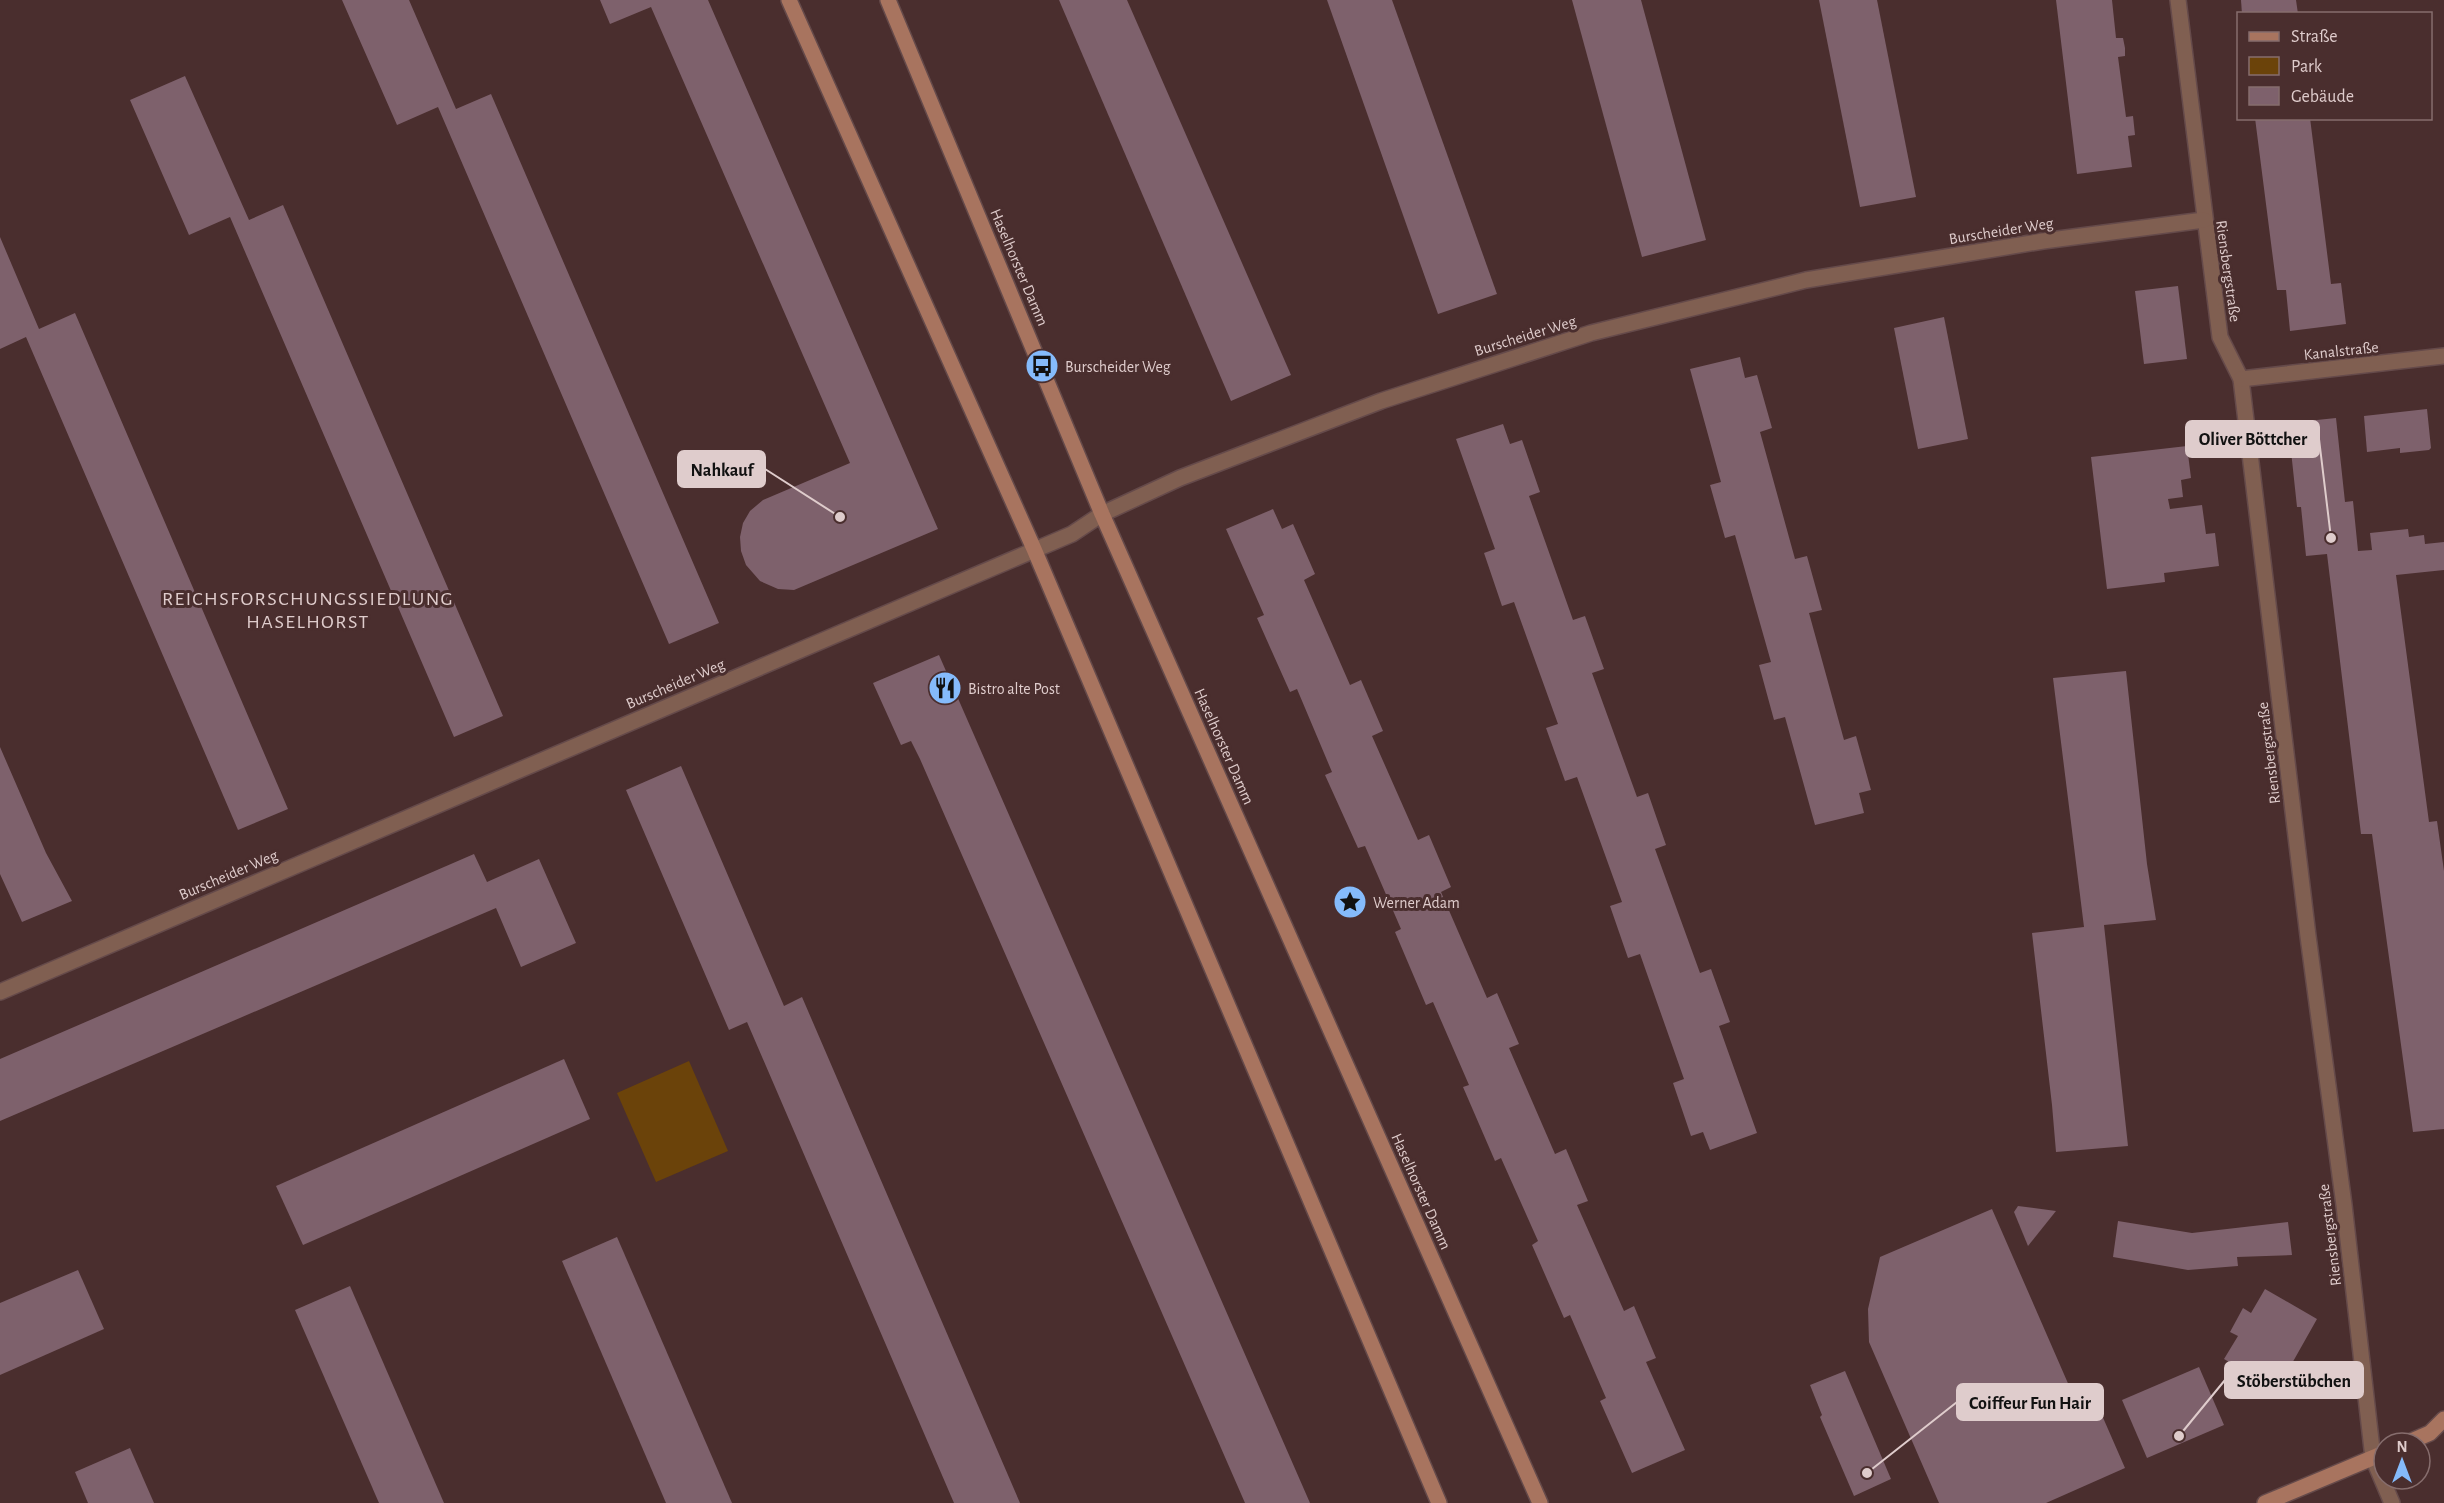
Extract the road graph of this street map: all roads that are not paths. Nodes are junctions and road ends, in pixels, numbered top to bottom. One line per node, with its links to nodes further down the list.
1 (789, 0): 8 (street)
2 (888, 0): 7 (street, Haselhorster Damm)
3 (2178, 0): 4 (street, Riensbergstraße)
4 (2204, 220): 6 (street, Riensbergstraße); 7 (street, Burscheider Weg)
5 (2444, 356): 6 (street, Kanalstraße)
6 (2241, 379): 11 (street, Riensbergstraße)
7 (1102, 514): 8 (street, Burscheider Weg); 15 (street, Haselhorster Damm)
8 (1034, 549): 9 (street, Burscheider Weg); 14 (street)
9 (0, 992)
10 (2444, 1419): 12 (street)
11 (2375, 1431)
12 (2437, 1434)
13 (2372, 1458): 16 (street)
14 (1439, 1503)
15 (1540, 1503)
16 (2265, 1503)

